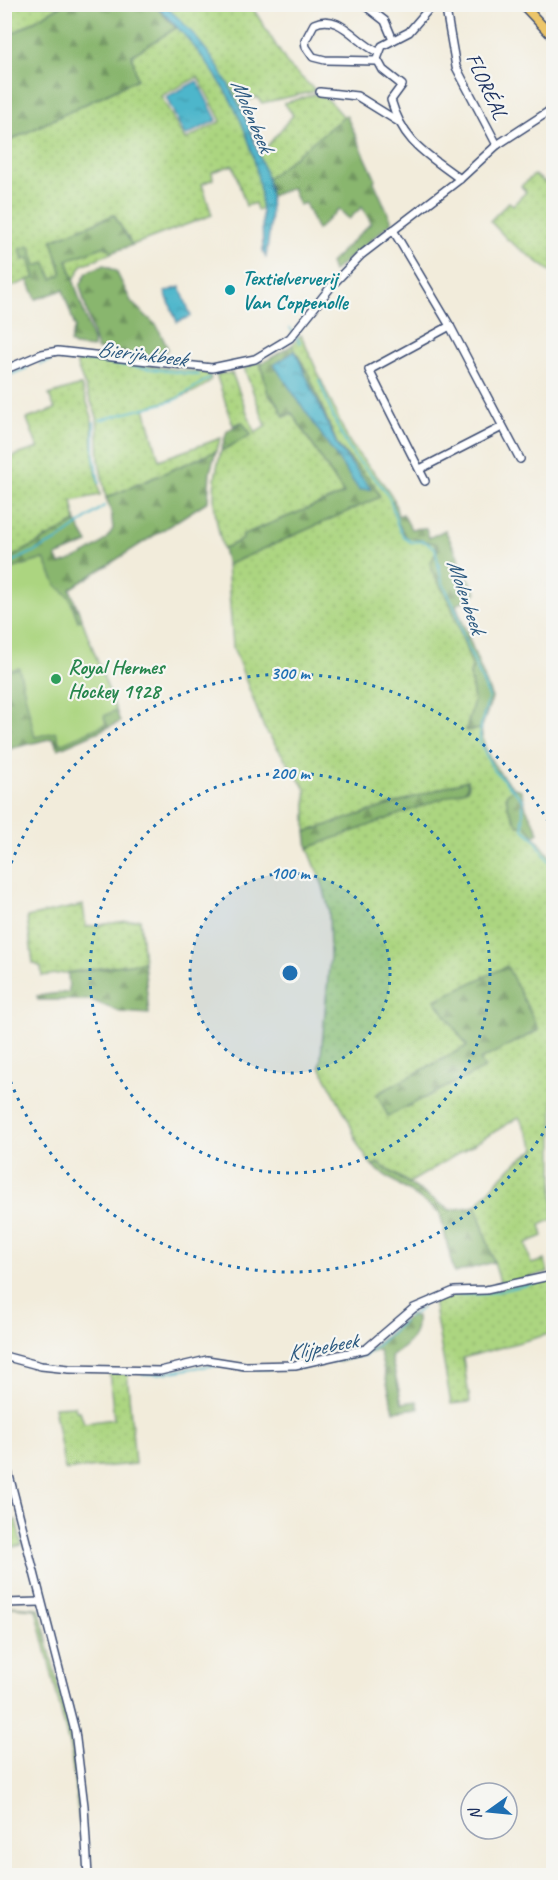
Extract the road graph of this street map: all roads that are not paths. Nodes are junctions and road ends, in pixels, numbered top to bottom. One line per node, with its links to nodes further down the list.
1 (363, 4): 6 (street)
2 (433, 4): 6 (street)
3 (445, 4): 12 (street, FLORÉAL)
4 (522, 4): 5 (main road)
5 (554, 38)
6 (393, 40): 7 (street)
7 (378, 52): 8 (street); 8 (street)
8 (378, 61): 11 (street)
9 (320, 92): 11 (street)
10 (554, 108): 12 (street)
11 (399, 122): 13 (street)
12 (497, 145): 13 (street)
13 (460, 179): 14 (street)
14 (393, 230): 15 (street); 16 (street)
15 (450, 326): 17 (street); 19 (street)
16 (4, 370)
17 (502, 428): 18 (street); 19 (street)
18 (520, 459)
19 (420, 469): 20 (street)
20 (425, 481)
21 (554, 1275): 22 (street)
22 (4, 1356)
23 (4, 1456): 24 (street)
24 (41, 1602): 25 (street); 26 (street)
25 (4, 1603)
26 (88, 1875)

